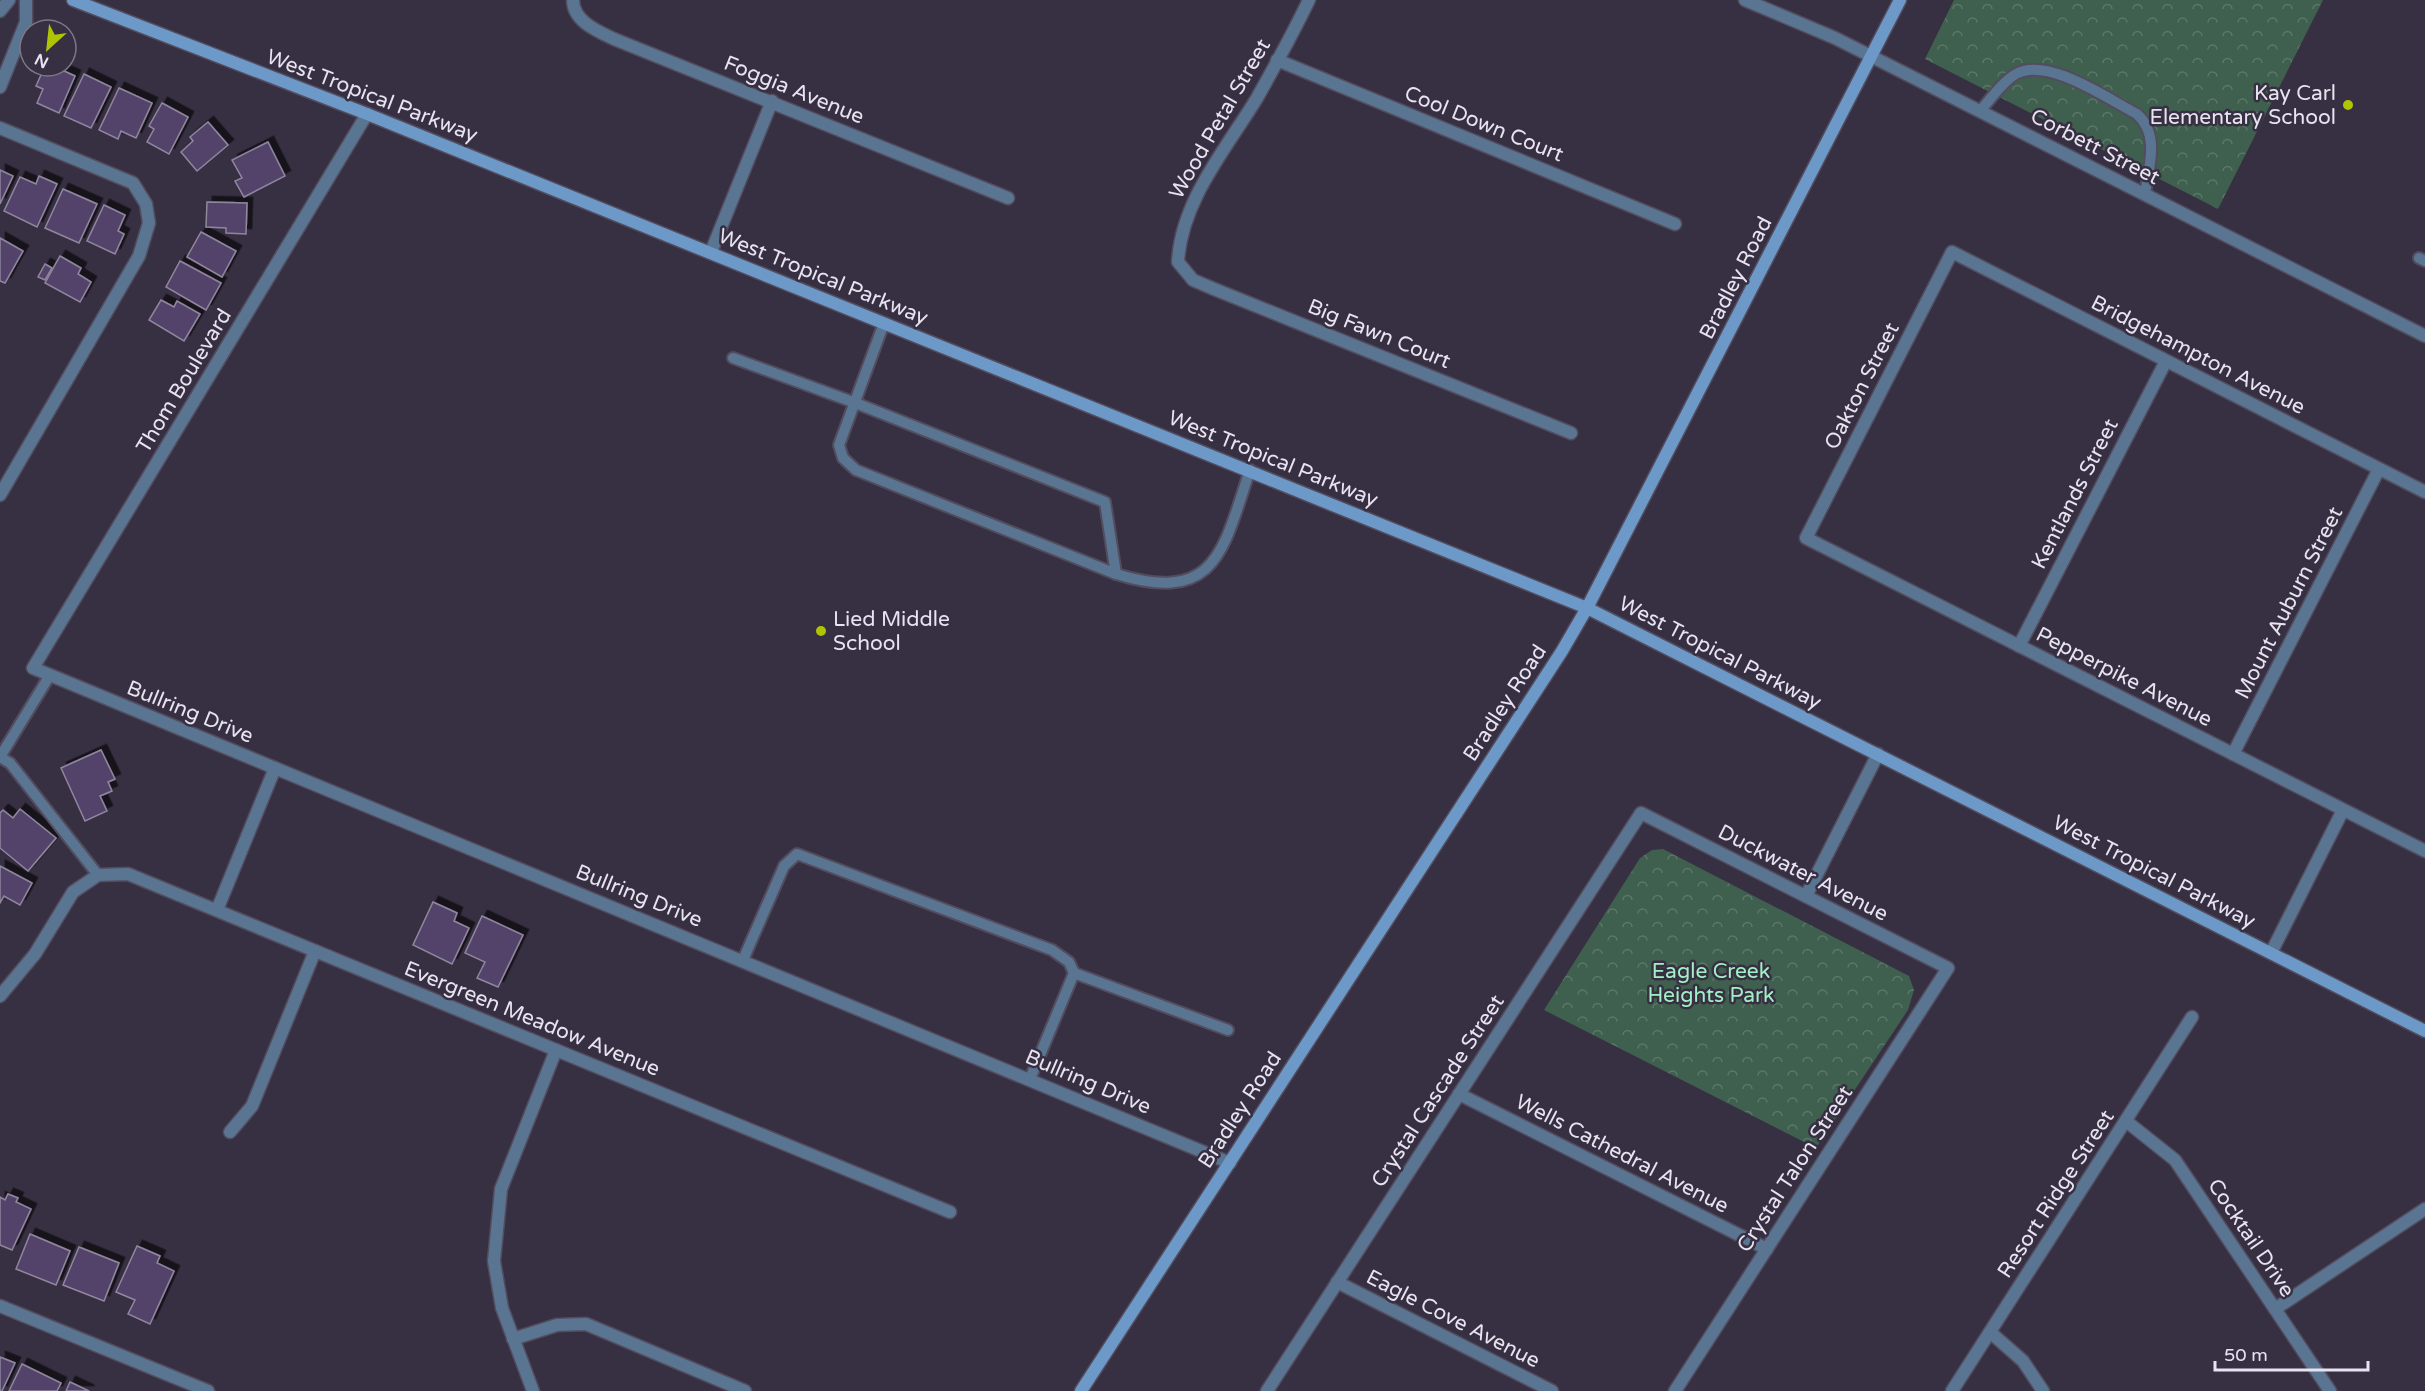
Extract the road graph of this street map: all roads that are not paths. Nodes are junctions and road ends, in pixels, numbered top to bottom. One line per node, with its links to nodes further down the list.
1 (9, 0): 8 (street)
2 (26, 0): 11 (street)
3 (73, 0): 15 (main road, West Tropical Parkway)
4 (1309, 0): 10 (street, Wood Petal Street)
5 (1745, 0): 9 (street, Corbett Street)
6 (1900, 0): 9 (main road, Bradley Road)
7 (573, 4): 13 (street, Foggia Avenue)
8 (0, 11)
9 (1871, 57): 14 (street, Corbett Street); 35 (main road, Bradley Road)
10 (1277, 60): 19 (street, Cool Down Court); 22 (street, Wood Petal Street)
11 (3, 70): 12 (street)
12 (0, 87)
13 (772, 101): 18 (street, Foggia Avenue); 20 (street)
14 (1980, 111): 17 (street, Corbett Street); 17 (lane)
15 (367, 114): 20 (main road, West Tropical Parkway); 37 (street, Thom Boulevard)
16 (0, 128): 32 (street)
17 (2145, 194): 24 (street, Corbett Street)
18 (1008, 198)
19 (1675, 224)
20 (711, 252): 23 (main road, West Tropical Parkway)
21 (1952, 252): 26 (street, Bridgehampton Avenue); 33 (street, Oakton Street)
22 (1178, 262): 28 (street, Big Fawn Court)
23 (884, 322): 27 (lane); 30 (main road, West Tropical Parkway)
24 (2425, 336)
25 (733, 358): 27 (lane)
26 (2166, 361): 29 (street, Bridgehampton Avenue); 36 (street, Kentlands Street)
27 (853, 402): 34 (lane); 34 (lane)
28 (1571, 433)
29 (2379, 469): 31 (street, Bridgehampton Avenue); 40 (street, Mount Auburn Street)
30 (1250, 470): 34 (lane); 35 (main road, West Tropical Parkway)
31 (2425, 492)
32 (0, 495)
33 (1806, 538): 36 (street, Pepperpike Avenue)
34 (1116, 574)
35 (1587, 608): 39 (main road, West Tropical Parkway); 63 (main road, Bradley Road)
36 (2019, 646): 40 (street, Pepperpike Avenue)
37 (33, 668): 38 (street, Bullring Drive)
38 (50, 675): 41 (lane); 42 (street, Bullring Drive)
39 (1878, 754): 47 (street); 50 (main road, West Tropical Parkway)
40 (2233, 754): 43 (street, Pepperpike Avenue)
41 (0, 757): 46 (lane)
42 (275, 768): 48 (street); 51 (street, Bullring Drive)
43 (2343, 810): 45 (street, Pepperpike Avenue); 50 (street)
44 (1641, 813): 47 (street, Duckwater Avenue); 60 (street, Crystal Cascade Street)
45 (2425, 851)
46 (98, 875): 48 (street, Evergreen Meadow Avenue); 54 (street)
47 (1806, 896): 52 (street, Duckwater Avenue)
48 (216, 910): 49 (street, Evergreen Meadow Avenue)
49 (315, 951): 58 (street, Evergreen Meadow Avenue); 62 (street)
50 (2271, 953): 57 (main road, West Tropical Parkway)
51 (743, 960): 53 (lane); 59 (street, Bullring Drive)
52 (1948, 968): 66 (street, Crystal Talon Street)
53 (1074, 973): 56 (lane); 59 (lane)
54 (0, 996)
55 (2192, 1017): 61 (street, Resort Ridge Street)
56 (1228, 1030)
57 (2425, 1031)
58 (556, 1050): 65 (street, Evergreen Meadow Avenue); 71 (street)
59 (1030, 1079): 63 (street, Bullring Drive)
60 (1459, 1094): 66 (street, Wells Cathedral Avenue); 67 (street, Crystal Cascade Street)
61 (2126, 1121): 69 (street, Cocktail Drive); 70 (street, Resort Ridge Street)
62 (230, 1132)
63 (1230, 1162): 75 (main road, Bradley Road)
64 (2425, 1209): 69 (street)
65 (950, 1212)
66 (1767, 1250): 78 (street, Crystal Talon Street)
67 (1337, 1282): 76 (street, Crystal Cascade Street); 77 (street, Eagle Cove Avenue)
68 (0, 1306): 72 (street)
69 (2276, 1309): 81 (street, Cocktail Drive)
70 (1990, 1332): 79 (street, Resort Ridge Street); 80 (street)
71 (513, 1339): 73 (street); 74 (street)
72 (208, 1391)
73 (533, 1391)
74 (745, 1391)
75 (1081, 1391)
76 (1267, 1391)
77 (1552, 1391)
78 (1675, 1391)
79 (1952, 1391)
80 (2043, 1391)
81 (2330, 1391)

